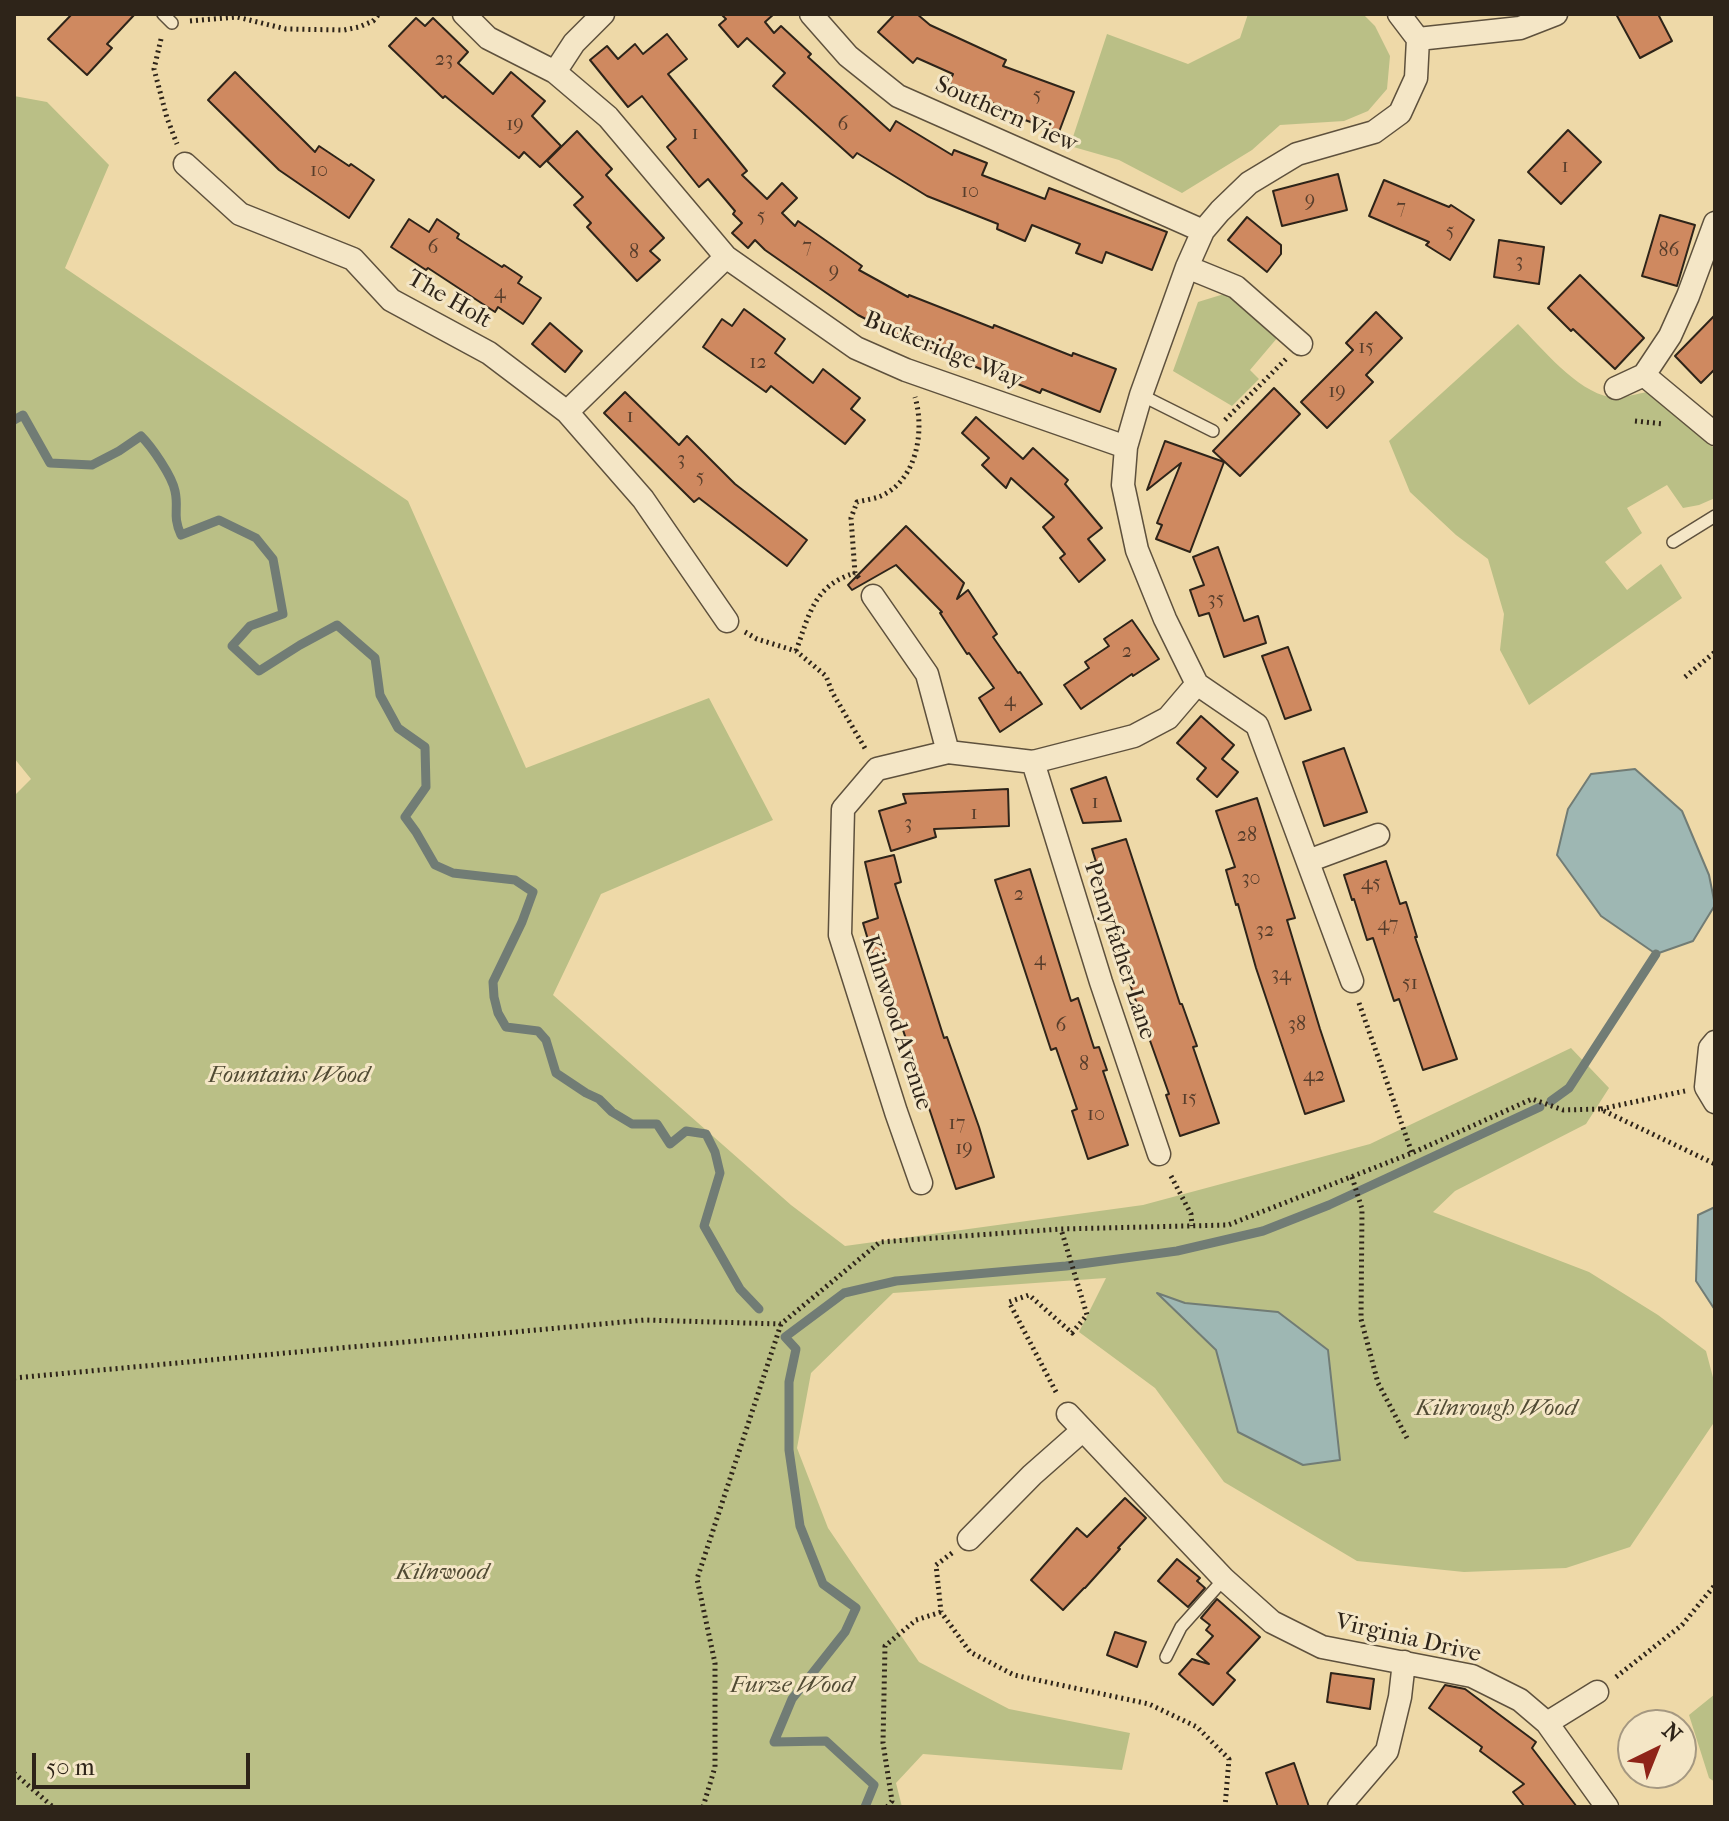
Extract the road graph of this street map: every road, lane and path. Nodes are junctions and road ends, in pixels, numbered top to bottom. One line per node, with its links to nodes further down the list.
1 (379, 14): 7 (path)
2 (464, 14): 9 (street, Buckeridge Way)
3 (603, 14): 9 (street)
4 (811, 14): 12 (street, Southern View)
5 (1399, 14): 8 (street)
6 (1556, 14): 8 (street)
7 (167, 18): 10 (path)
8 (1418, 39): 12 (street)
9 (555, 72): 13 (street, Buckeridge Way)
10 (185, 164): 20 (street, The Holt)
11 (1715, 223): 17 (street)
12 (1203, 231): 14 (street)
13 (726, 257): 16 (street, Buckeridge Way); 20 (street)
14 (1187, 267): 15 (street); 19 (street)
15 (1301, 344): 21 (path)
16 (906, 370): 23 (street, Buckeridge Way); 26 (path)
17 (1644, 375): 18 (street); 22 (street)
18 (1616, 388)
19 (1141, 395): 21 (lane); 23 (street)
20 (567, 412): 28 (street, The Holt)
21 (1213, 431)
22 (1715, 434)
23 (1126, 447): 32 (street)
24 (1715, 516): 25 (lane)
25 (1673, 542)
26 (855, 573): 27 (path); 29 (path)
27 (873, 596): 33 (street)
28 (727, 621): 29 (path)
29 (796, 651): 35 (path)
30 (1715, 652): 31 (path)
31 (1685, 677)
32 (1197, 684): 34 (street); 37 (street)
33 (948, 752): 34 (street); 35 (street)
34 (1033, 762): 43 (street, Pennyfather Lane)
35 (877, 769): 46 (street, Kilnwood Avenue)
36 (1378, 835): 37 (street)
37 (1308, 861): 38 (street)
38 (1352, 981): 42 (path)
39 (1715, 1042): 40 (street)
40 (1710, 1094): 41 (path)
41 (1600, 1109): 42 (path); 44 (path)
42 (1412, 1153): 45 (path)
43 (1159, 1154): 47 (path)
44 (1715, 1164)
45 (1352, 1177): 47 (path); 52 (path)
46 (921, 1183)
47 (1192, 1226): 48 (path)
48 (1061, 1229): 49 (path); 51 (path)
49 (781, 1324): 50 (path); 63 (path)
50 (14, 1378)
51 (1076, 1422): 53 (street); 54 (street, Virginia Drive)
52 (1407, 1438)
53 (969, 1539): 56 (path)
54 (1224, 1579): 57 (lane); 58 (street, Virginia Drive)
55 (1715, 1585): 59 (path)
56 (941, 1612): 64 (path); 65 (path)
57 (1166, 1657)
58 (1404, 1662): 60 (street, Virginia Drive); 66 (street)
59 (1597, 1692): 60 (street)
60 (1547, 1723): 67 (street, Virginia Drive)
61 (14, 1773): 62 (path)
62 (53, 1807)
63 (703, 1807)
64 (887, 1807)
65 (1225, 1807)
66 (1339, 1807)
67 (1607, 1807)

